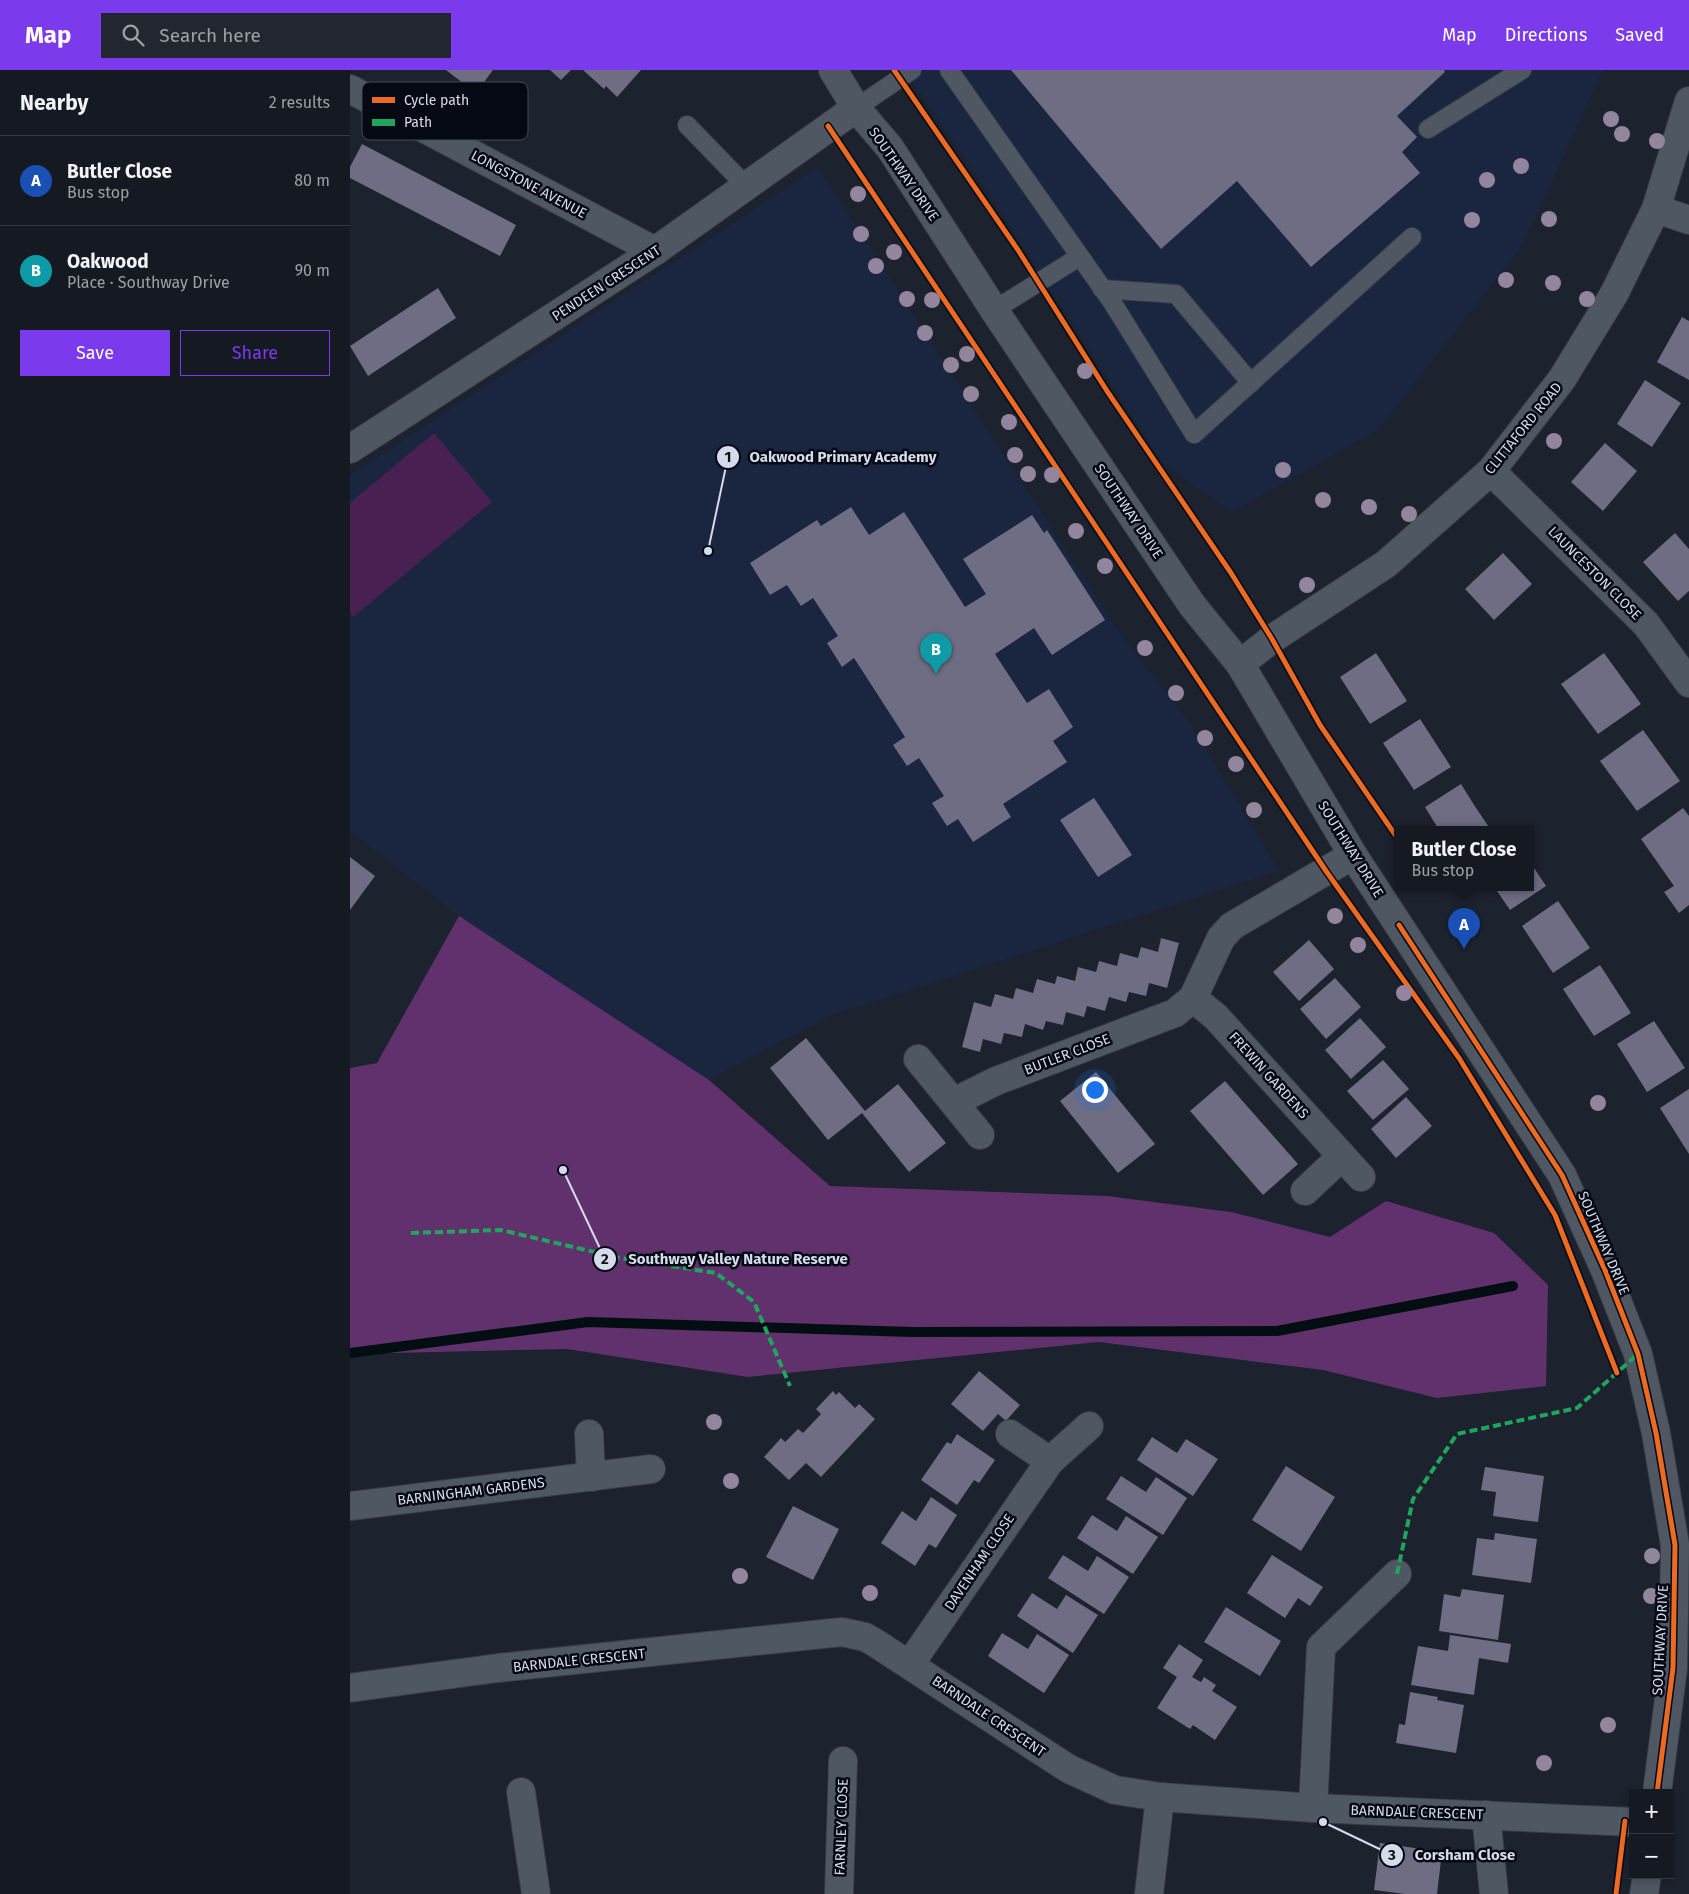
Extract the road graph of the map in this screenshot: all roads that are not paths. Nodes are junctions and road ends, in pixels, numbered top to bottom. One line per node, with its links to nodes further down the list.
1 (833, 70): 8 (street, SOUTHWAY DRIVE)
2 (912, 70): 8 (lane)
3 (949, 70): 17 (lane)
4 (1522, 70): 10 (lane)
5 (350, 89): 6 (street, LONGSTONE AVENUE)
6 (362, 95)
7 (1689, 101): 13 (street, CLITTAFORD ROAD)
8 (856, 108): 12 (street, PENDEEN CRESCENT); 19 (street, SOUTHWAY DRIVE)
9 (687, 125): 12 (lane)
10 (1428, 129)
11 (446, 140): 16 (street, LONGSTONE AVENUE)
12 (746, 186): 16 (street, PENDEEN CRESCENT)
13 (1656, 209): 14 (street); 22 (street, CLITTAFORD ROAD)
14 (1689, 220)
15 (1412, 237): 20 (lane)
16 (655, 251): 21 (street, PENDEEN CRESCENT)
17 (1079, 256): 18 (lane); 19 (lane)
18 (1102, 289): 20 (lane); 20 (lane)
19 (994, 310): 23 (street, SOUTHWAY DRIVE)
20 (1251, 383)
21 (350, 449)
22 (1491, 471): 23 (street, CLITTAFORD ROAD); 24 (street, LAUNCESTON CLOSE)
23 (1240, 664): 25 (street, SOUTHWAY DRIVE)
24 (1689, 683)
25 (1353, 855): 26 (street, BUTLER CLOSE); 44 (street, SOUTHWAY DRIVE)
26 (1193, 998): 28 (street, BUTLER CLOSE); 30 (street, FREWIN GARDENS)
27 (918, 1059): 28 (street)
28 (954, 1102): 29 (street)
29 (980, 1135)
30 (1342, 1156): 31 (street, FREWIN GARDENS); 32 (street)
31 (1361, 1177)
32 (1305, 1191)
33 (1089, 1426): 36 (street, DAVENHAM CLOSE)
34 (589, 1434): 38 (street)
35 (1010, 1434): 36 (street)
36 (1050, 1461): 41 (street, DAVENHAM CLOSE)
37 (651, 1469): 38 (street, BARNINGHAM GARDENS)
38 (591, 1477): 39 (street, BARNINGHAM GARDENS)
39 (350, 1506)
40 (1397, 1574): 47 (street)
41 (910, 1664): 42 (street, BARNDALE CRESCENT); 46 (street, BARNDALE CRESCENT)
42 (350, 1688)
43 (843, 1761): 52 (street, FARNLEY CLOSE)
44 (1658, 1789)
45 (521, 1792): 51 (street)
46 (1160, 1797): 47 (street, BARNDALE CRESCENT); 53 (street)
47 (1313, 1808): 48 (street, BARNDALE CRESCENT)
48 (1486, 1815): 49 (street, BARNDALE CRESCENT); 54 (street)
49 (1629, 1822)
50 (1646, 1879): 55 (street)
51 (536, 1894)
52 (839, 1894)
53 (1149, 1894)
54 (1494, 1894)
55 (1644, 1894)

